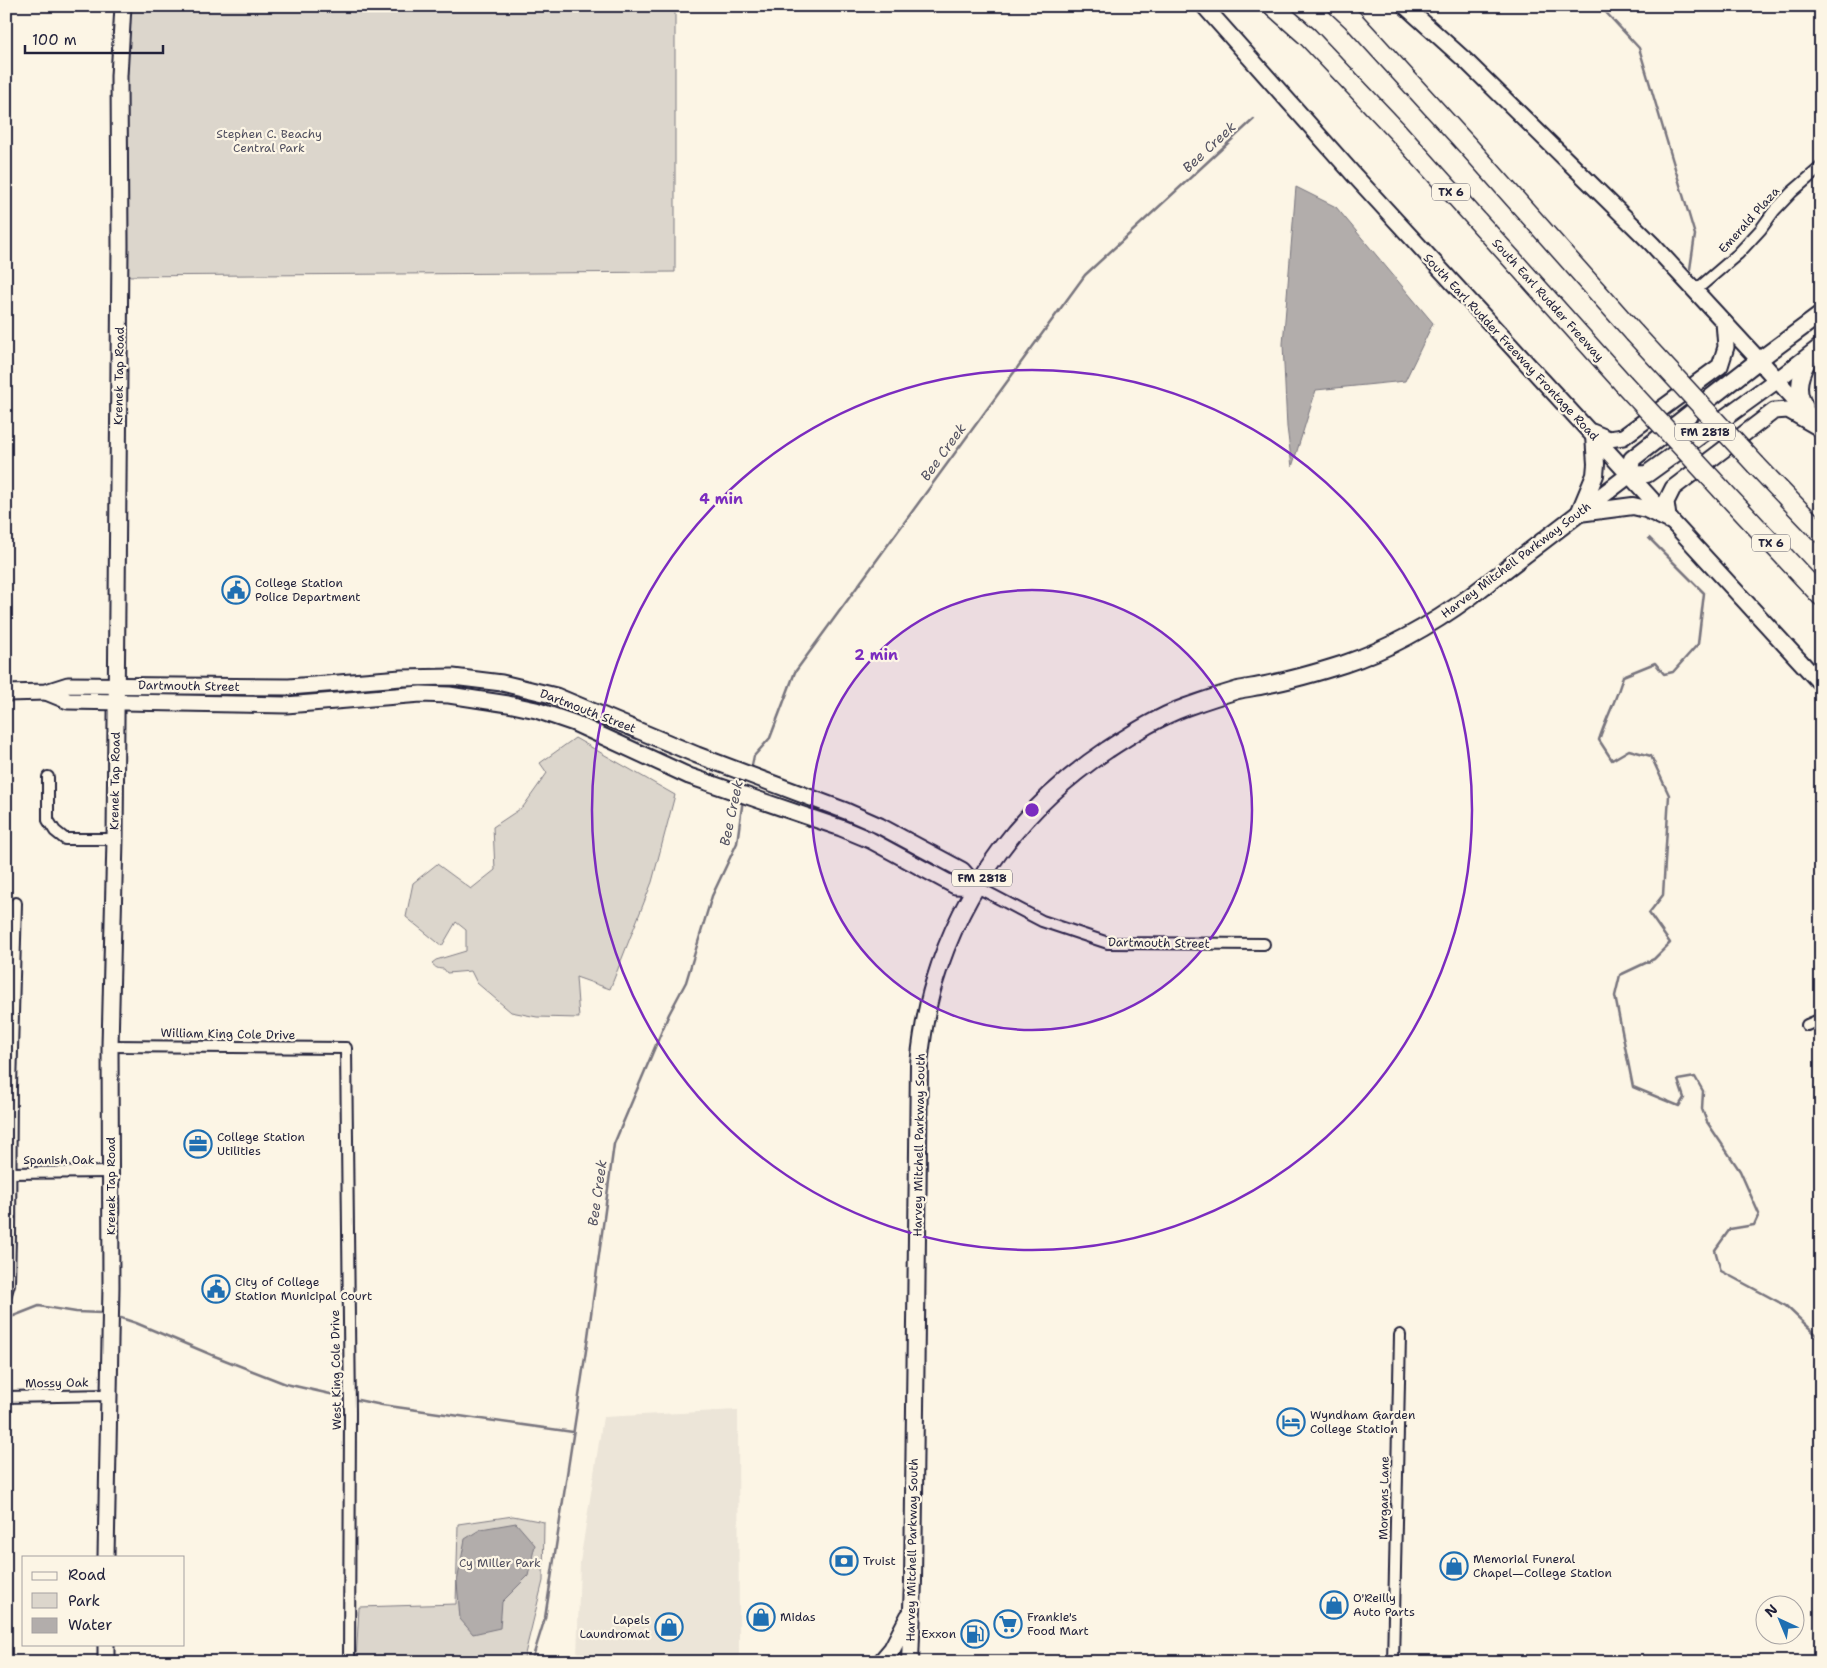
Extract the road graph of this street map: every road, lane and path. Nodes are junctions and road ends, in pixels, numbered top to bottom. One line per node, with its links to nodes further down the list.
1 (122, 6): 22 (street, Krenek Tap Road)
2 (1204, 6): 16 (street, South Earl Rudder Freeway Frontage Road)
3 (1273, 6): 21 (highway, South Earl Rudder Freeway / TX 6, bridge)
4 (1405, 6): 7 (street)
5 (1344, 11): 20 (highway, bridge)
6 (1821, 167): 7 (street, Emerald Plaza)
7 (1696, 291): 9 (street)
8 (1821, 314): 11 (street)
9 (1724, 322): 10 (street); 16 (street)
10 (1736, 335): 11 (street); 13 (street)
11 (1788, 337): 13 (street)
12 (1817, 349): 14 (street); 15 (street)
13 (1759, 360): 14 (main road); 17 (main road, Harvey Mitchell Parkway South / FM 2818)
14 (1777, 380): 15 (street); 17 (main road, Harvey Mitchell Parkway South / FM 2818)
15 (1818, 425): 19 (street)
16 (1591, 433): 17 (street, South Earl Rudder Freeway Frontage Road); 18 (main road)
17 (1629, 474): 18 (main road, Harvey Mitchell Parkway South / FM 2818); 19 (street, South Earl Rudder Freeway Frontage Road)
18 (1579, 513): 19 (main road); 29 (main road, Harvey Mitchell Parkway South / FM 2818)
19 (1669, 519): 23 (street, South Earl Rudder Freeway Frontage Road)
20 (1821, 533)
21 (1820, 596)
22 (116, 684): 25 (street, Dartmouth Street); 26 (street, Krenek Tap Road); 29 (street, Dartmouth Street)
23 (1821, 684)
24 (6, 692): 25 (street, Dartmouth Street)
25 (46, 692): 26 (street, Dartmouth Street)
26 (116, 702): 28 (street, Krenek Tap Road); 29 (street, Dartmouth Street)
27 (48, 777): 28 (street)
28 (115, 839): 34 (street, Krenek Tap Road)
29 (977, 887): 31 (street, Dartmouth Street); 44 (main road, Harvey Mitchell Parkway South / FM 2818)
30 (16, 903): 36 (street)
31 (1264, 944)
32 (1821, 1019): 33 (street)
33 (1807, 1025)
34 (110, 1046): 35 (street, William King Cole Drive); 37 (street, Krenek Tap Road)
35 (346, 1048): 47 (street, West King Cole Drive)
36 (9, 1087): 38 (street)
37 (111, 1172): 38 (street, Spanish Oak); 41 (street, Krenek Tap Road)
38 (8, 1173): 39 (street)
39 (6, 1294)
40 (1400, 1335): 50 (street, Morgans Lane)
41 (109, 1395): 42 (street, Mossy Oak); 43 (street, Krenek Tap Road)
42 (6, 1397)
43 (106, 1556)
44 (912, 1612): 48 (main road); 49 (main road, Harvey Mitchell Parkway South / FM 2818)
45 (106, 1646): 46 (street)
46 (106, 1662)
47 (349, 1662)
48 (881, 1662)
49 (910, 1662)
50 (1394, 1662)

